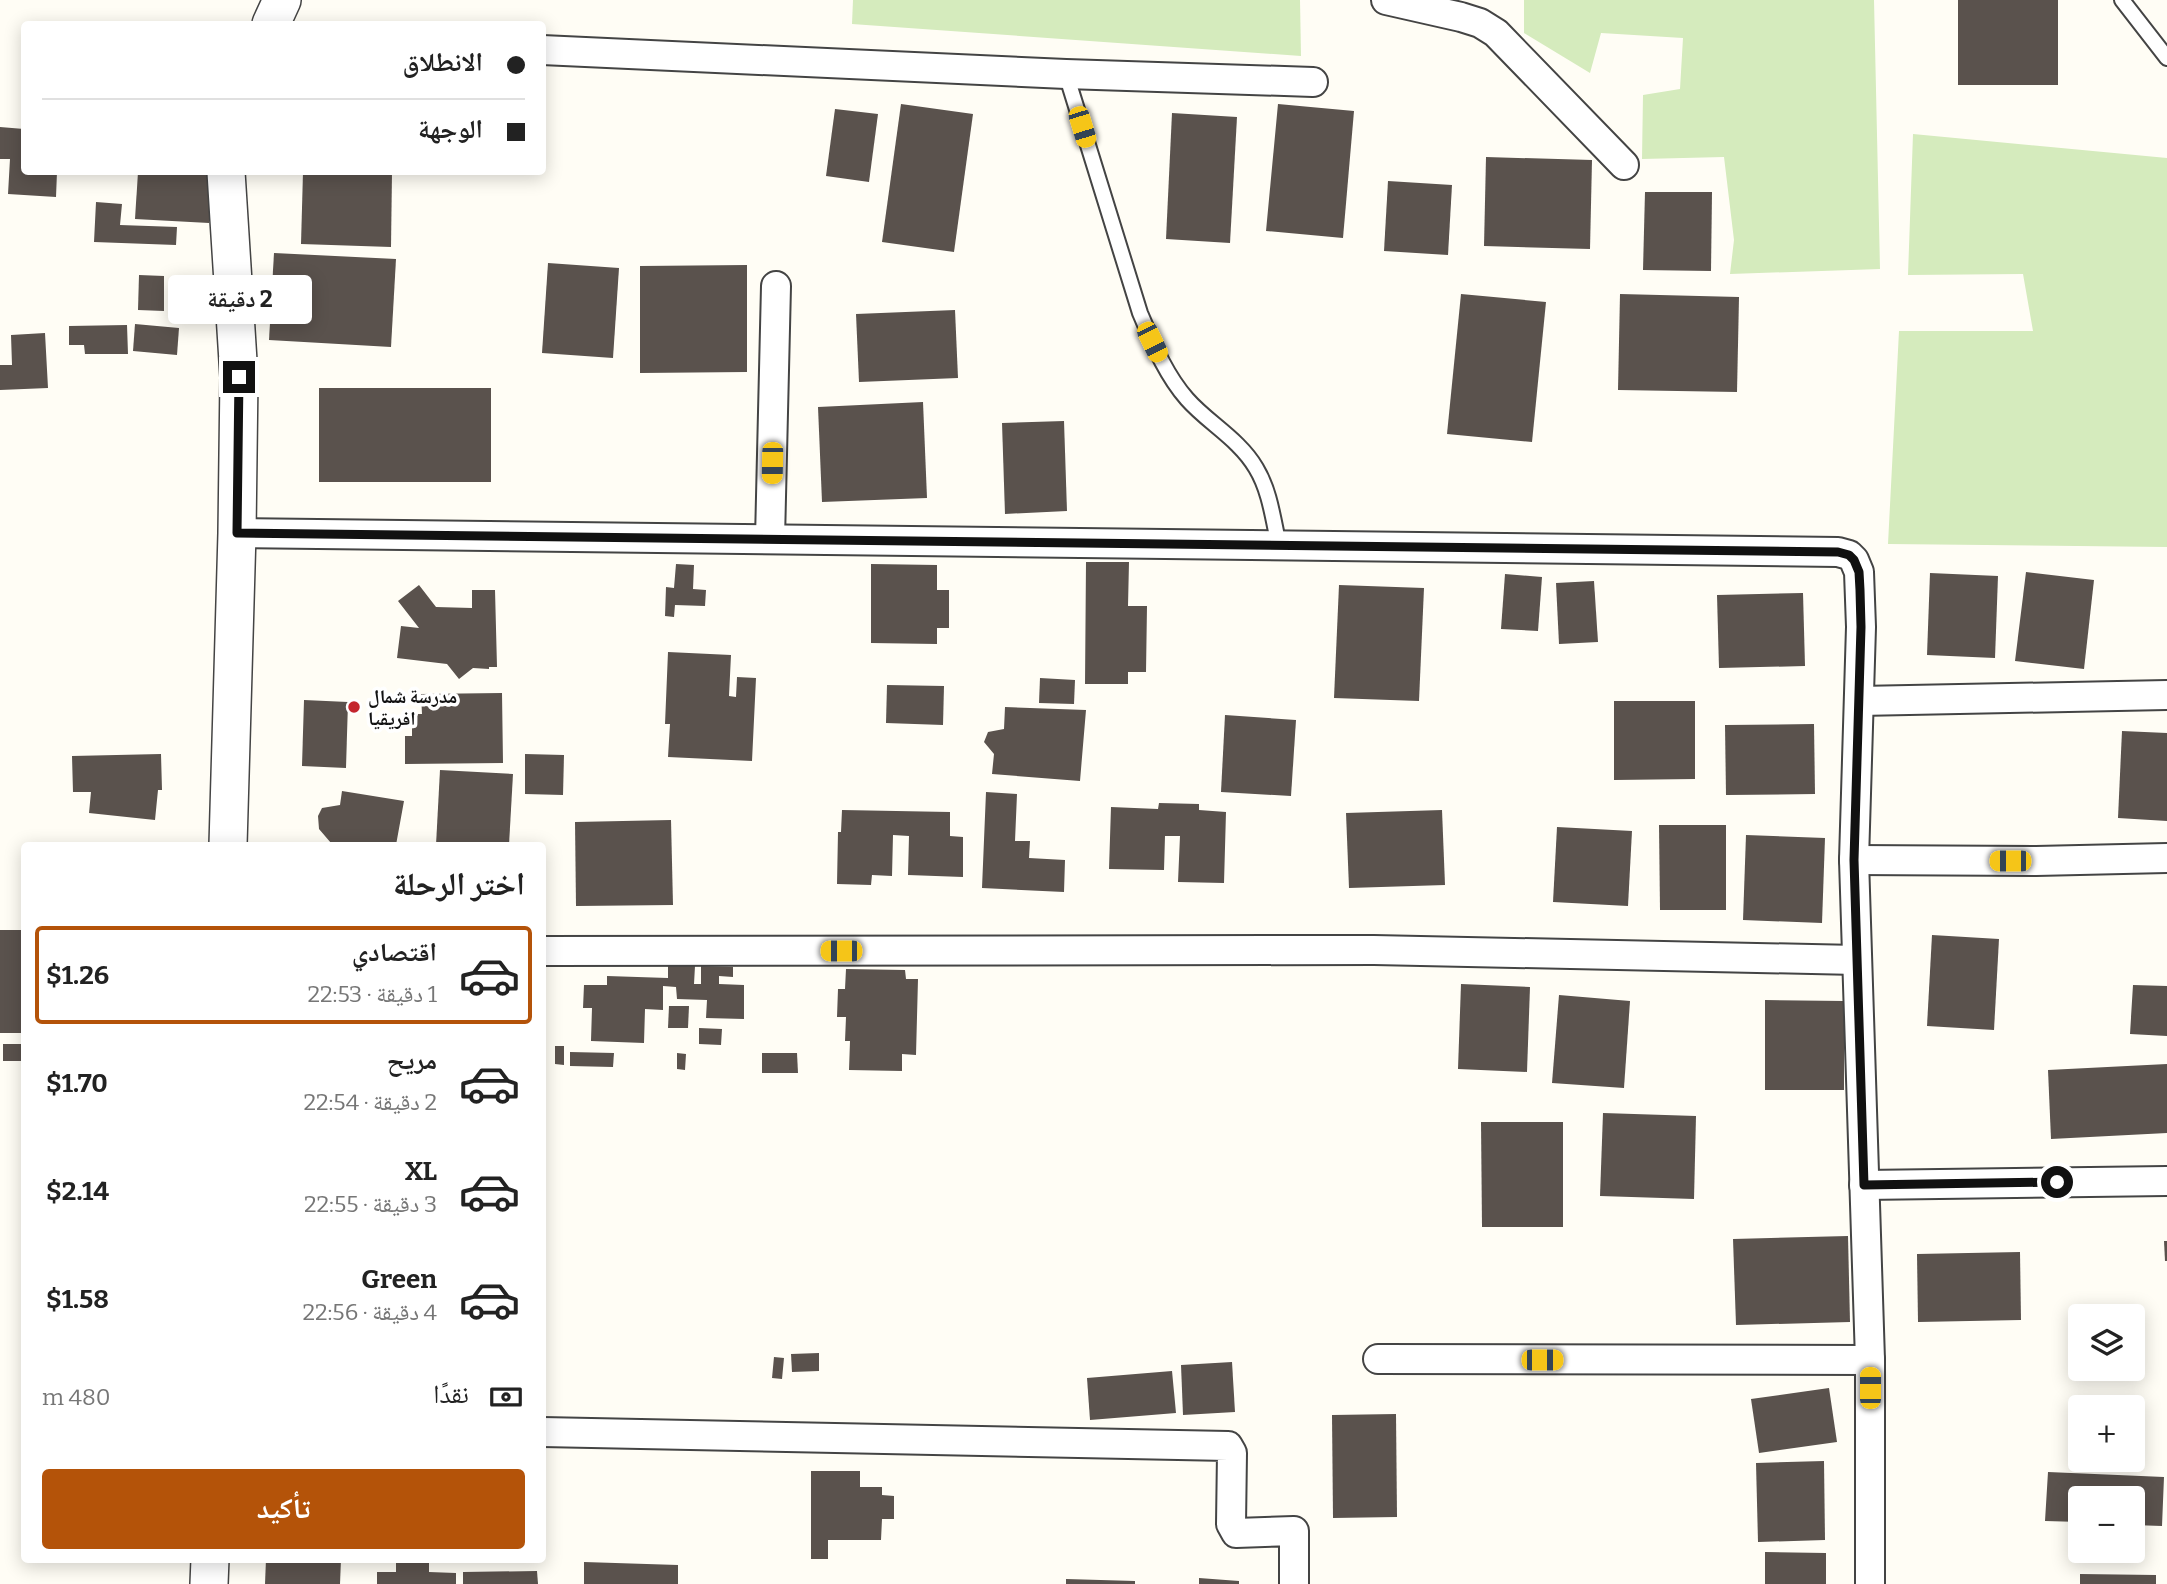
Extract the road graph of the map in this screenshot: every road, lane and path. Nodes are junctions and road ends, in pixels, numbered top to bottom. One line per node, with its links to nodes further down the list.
1 (282, 0): 4 (street)
2 (1385, 0): 9 (street)
3 (2122, 0): 6 (lane)
4 (272, 21)
5 (546, 50): 7 (street)
6 (2167, 58)
7 (1066, 74): 8 (street); 14 (lane)
8 (1313, 82)
9 (1625, 165)
10 (226, 175): 12 (street)
11 (776, 286): 13 (street)
12 (237, 533): 13 (street); 17 (street)
13 (770, 539): 14 (street)
14 (1279, 546): 16 (street)
15 (2167, 695): 16 (street)
16 (1859, 701): 19 (street)
17 (228, 842)
18 (2167, 858): 19 (street)
19 (1854, 860): 21 (street)
20 (546, 951): 21 (street)
21 (1857, 960): 23 (street)
22 (2167, 1181): 23 (street)
23 (1864, 1185): 25 (street)
24 (1378, 1359): 25 (street)
25 (1870, 1360): 30 (street)
26 (546, 1432): 29 (street)
27 (211, 1563): 28 (street)
28 (209, 1584)
29 (1294, 1584)
30 (1870, 1584)

